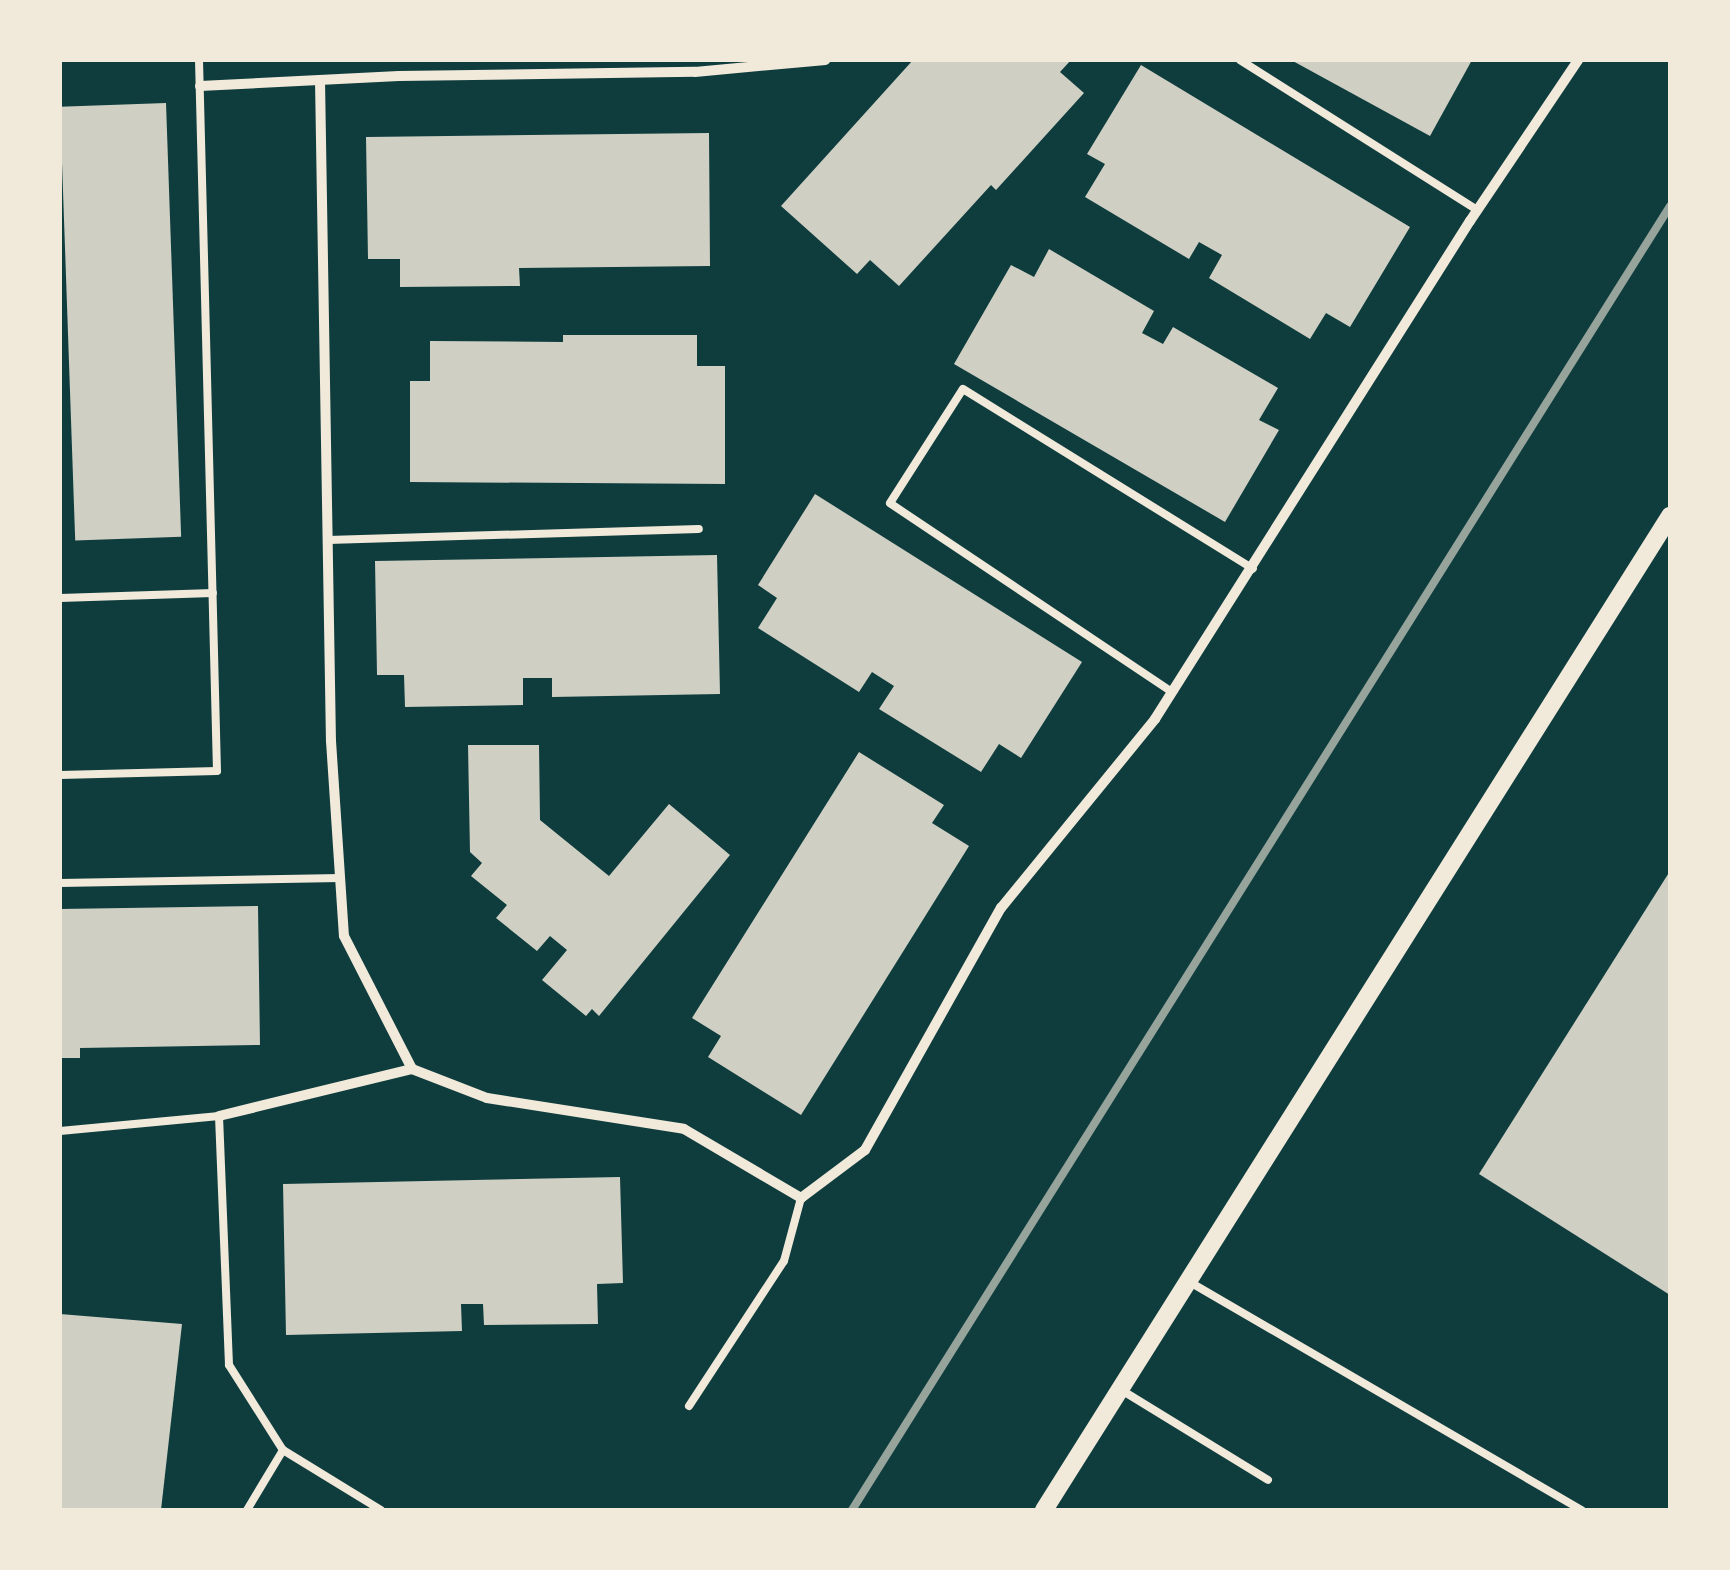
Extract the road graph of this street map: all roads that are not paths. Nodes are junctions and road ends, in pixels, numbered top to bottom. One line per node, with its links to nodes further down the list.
1 (199, 60): 6 (lane)
2 (825, 60): 5 (street)
3 (1240, 60): 7 (lane)
4 (1578, 60): 7 (street)
5 (320, 80): 6 (street); 10 (street)
6 (200, 86): 12 (lane)
7 (1478, 210): 11 (street)
8 (1670, 516): 22 (street)
9 (699, 528): 10 (lane)
10 (328, 540): 16 (street)
11 (1252, 569): 14 (street); 14 (lane)
12 (213, 593): 13 (lane); 15 (lane)
13 (60, 598)
14 (1172, 692): 21 (street)
15 (60, 774)
16 (340, 878): 17 (lane); 18 (street)
17 (60, 883)
18 (412, 1069): 19 (street); 21 (street)
19 (219, 1116): 20 (lane); 25 (lane)
20 (60, 1132)
21 (802, 1198): 24 (lane)
22 (1187, 1280): 23 (street); 30 (lane)
23 (1119, 1389): 26 (lane); 29 (street)
24 (689, 1406)
25 (283, 1450): 27 (lane); 28 (lane)
26 (1268, 1480)
27 (247, 1510)
28 (381, 1510)
29 (1044, 1510)
30 (1582, 1510)

